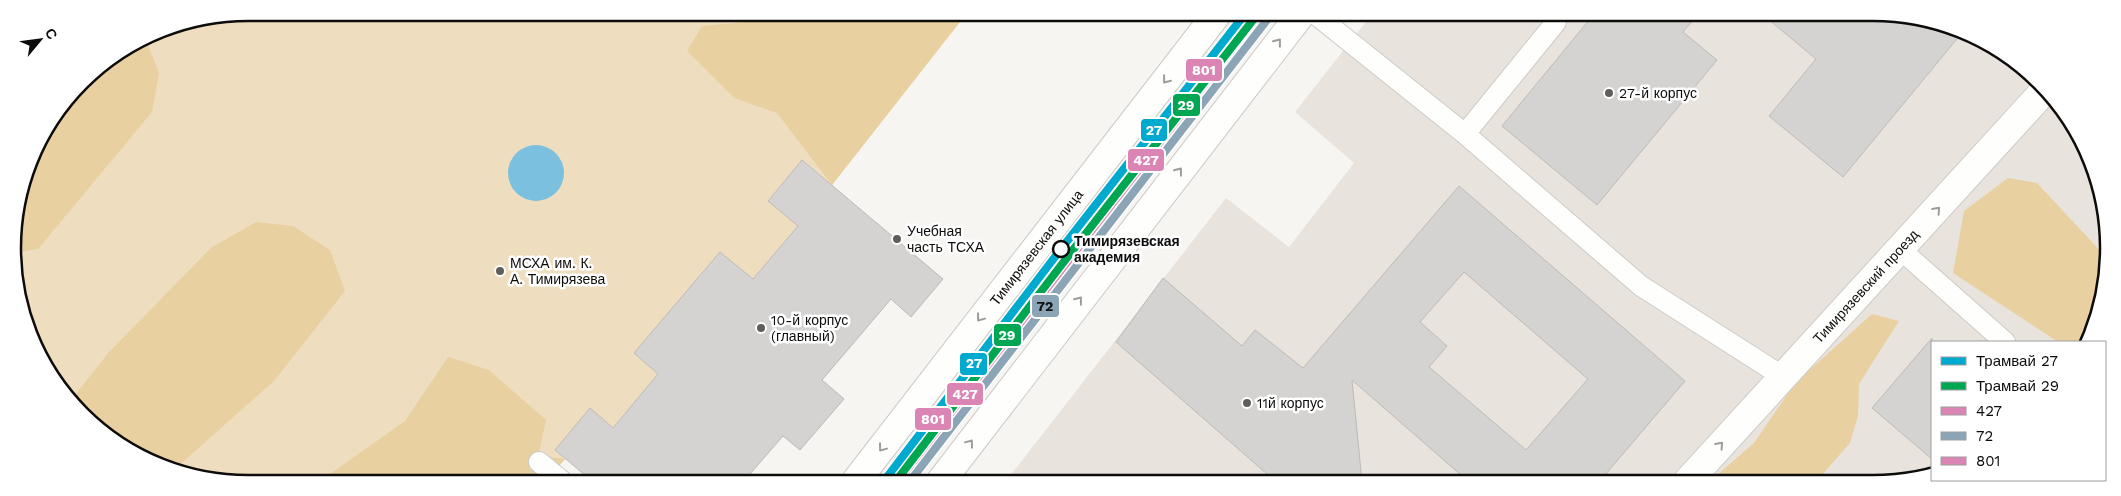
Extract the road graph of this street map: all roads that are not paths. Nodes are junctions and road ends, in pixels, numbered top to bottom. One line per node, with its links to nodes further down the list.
1 (1213, 21): 13 (main road, Тимирязевская улица, one-way to 13)
2 (1254, 21): 14 (lane)
3 (1296, 21): 15 (main road, one-way to 3)
4 (1324, 21): 7 (lane)
5 (1556, 22): 7 (lane)
6 (2040, 95): 8 (main road, Тимирязевский проезд, one-way to 6)
7 (1465, 134): 10 (lane)
8 (1901, 250): 9 (lane); 10 (main road, Тимирязевский проезд)
9 (2004, 341)
10 (1782, 376): 16 (main road, Тимирязевский проезд, one-way to 10)
11 (539, 462): 12 (lane)
12 (554, 475)
13 (861, 475)
14 (903, 475)
15 (946, 475)
16 (1693, 475)

